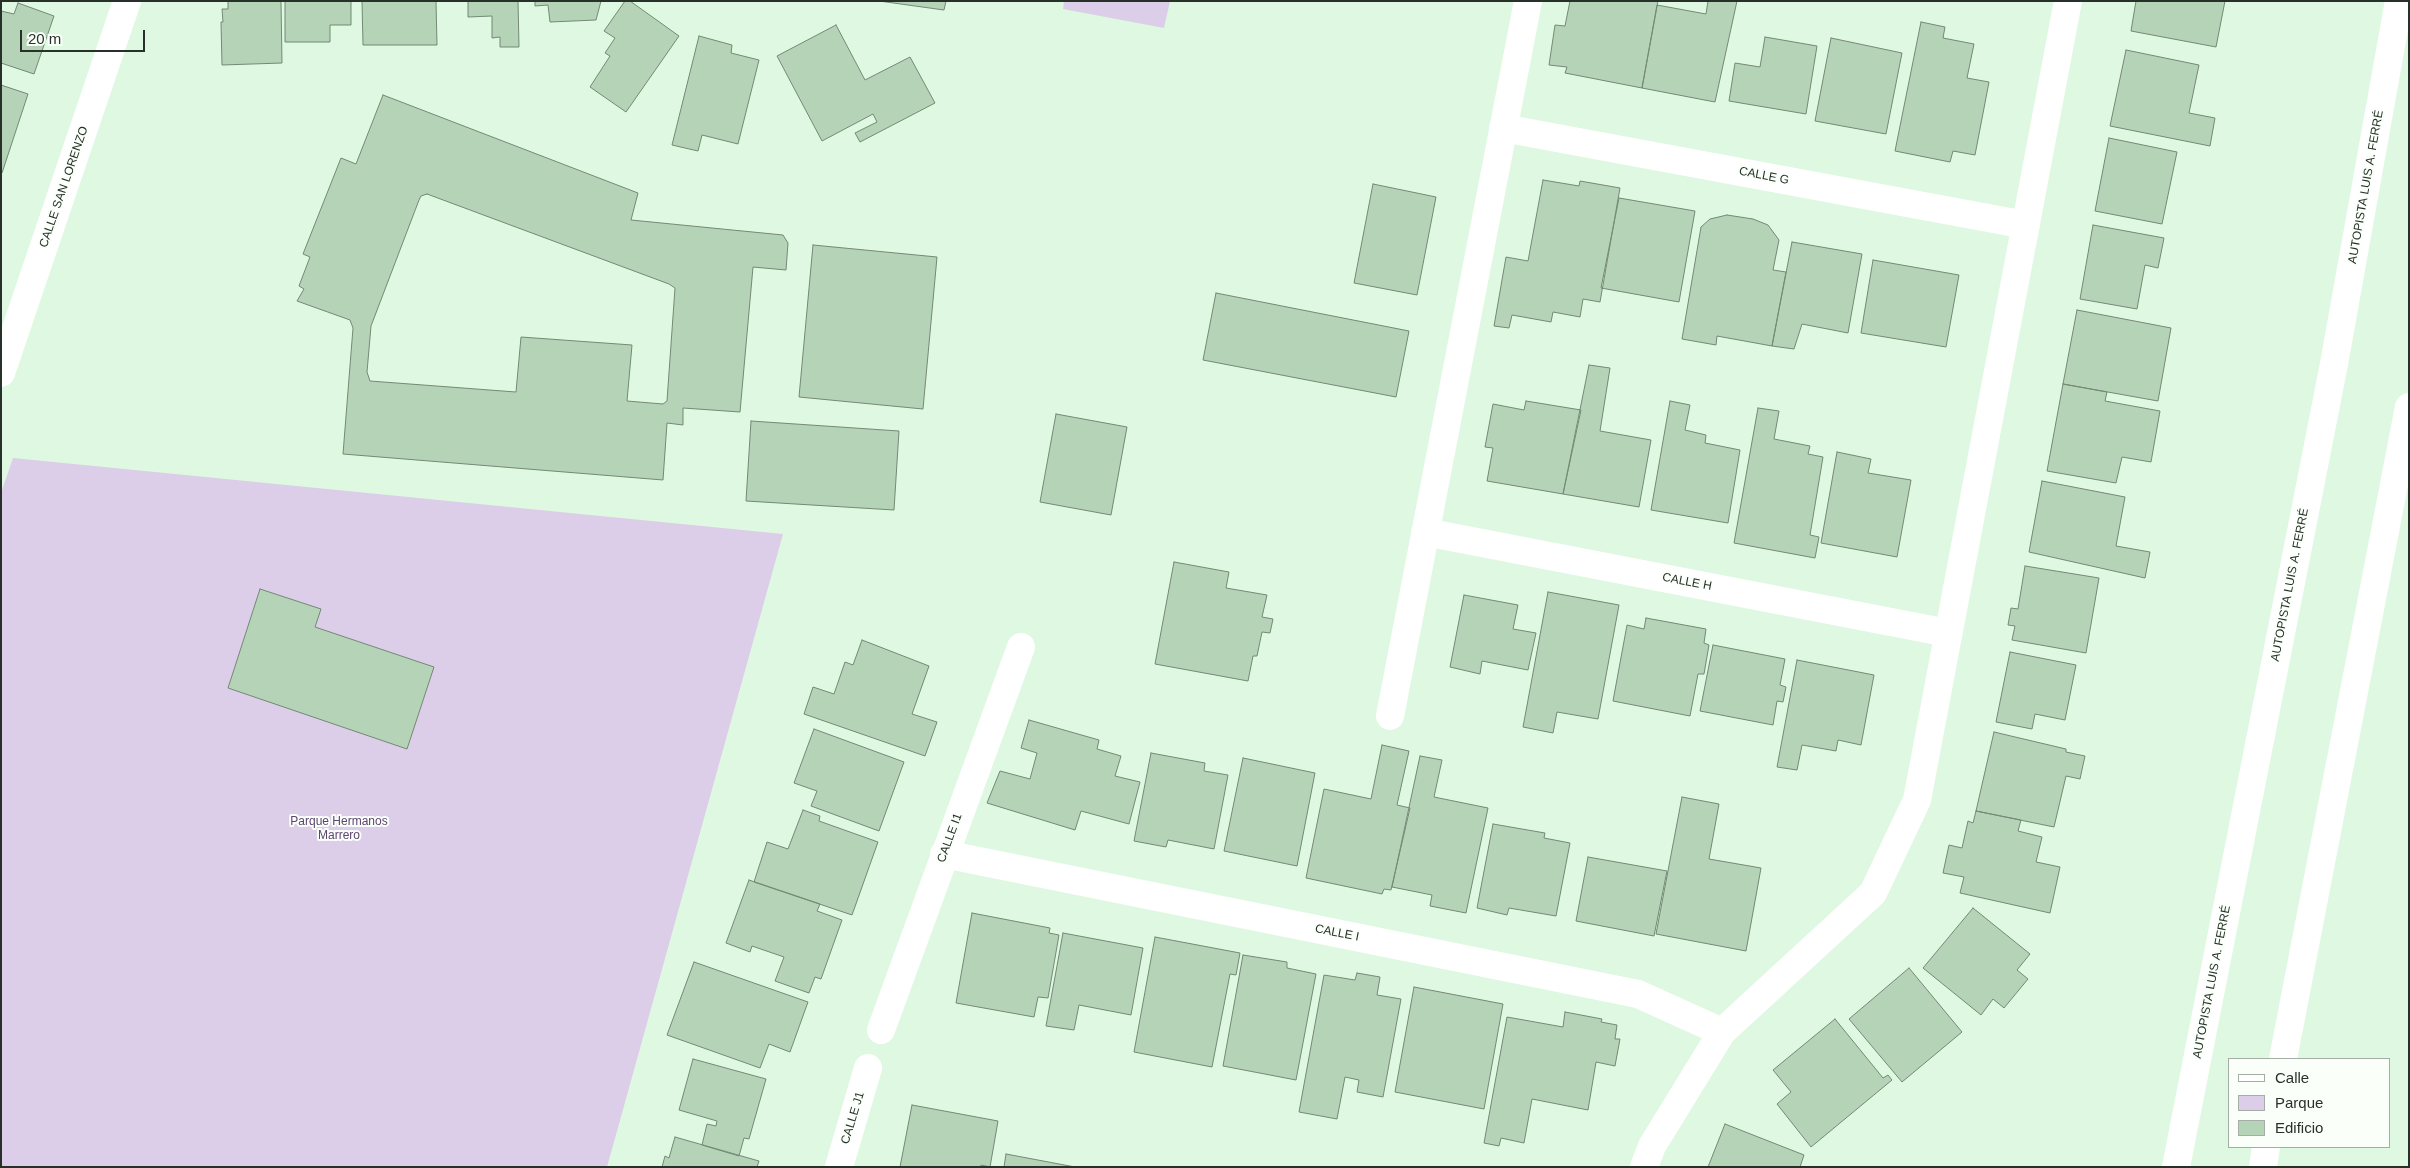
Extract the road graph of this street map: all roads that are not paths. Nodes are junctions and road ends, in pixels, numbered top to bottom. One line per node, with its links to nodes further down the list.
1 (127, 1): 7 (main road, CALLE SAN LORENZO)
2 (1528, 1): 5 (main road)
3 (2068, 1): 6 (main road)
4 (2399, 1): 21 (main road, AUTOPISTA LUIS A. FERRÉ)
5 (1503, 128): 6 (main road, CALLE G); 9 (main road)
6 (2026, 225): 10 (main road)
7 (1, 373)
8 (2409, 407): 16 (main road)
9 (1425, 532): 10 (main road, CALLE H); 12 (main road)
10 (1948, 633): 15 (main road)
11 (1022, 647): 13 (main road, CALLE I1)
12 (1390, 716)
13 (944, 854): 14 (main road, CALLE I1); 15 (main road, CALLE I)
14 (881, 1030)
15 (1722, 1032): 20 (main road)
16 (2283, 1058)
17 (868, 1068): 19 (main road, CALLE J1)
18 (2266, 1148): 22 (main road)
19 (839, 1167)
20 (1644, 1167)
21 (2176, 1167)
22 (2263, 1167)

